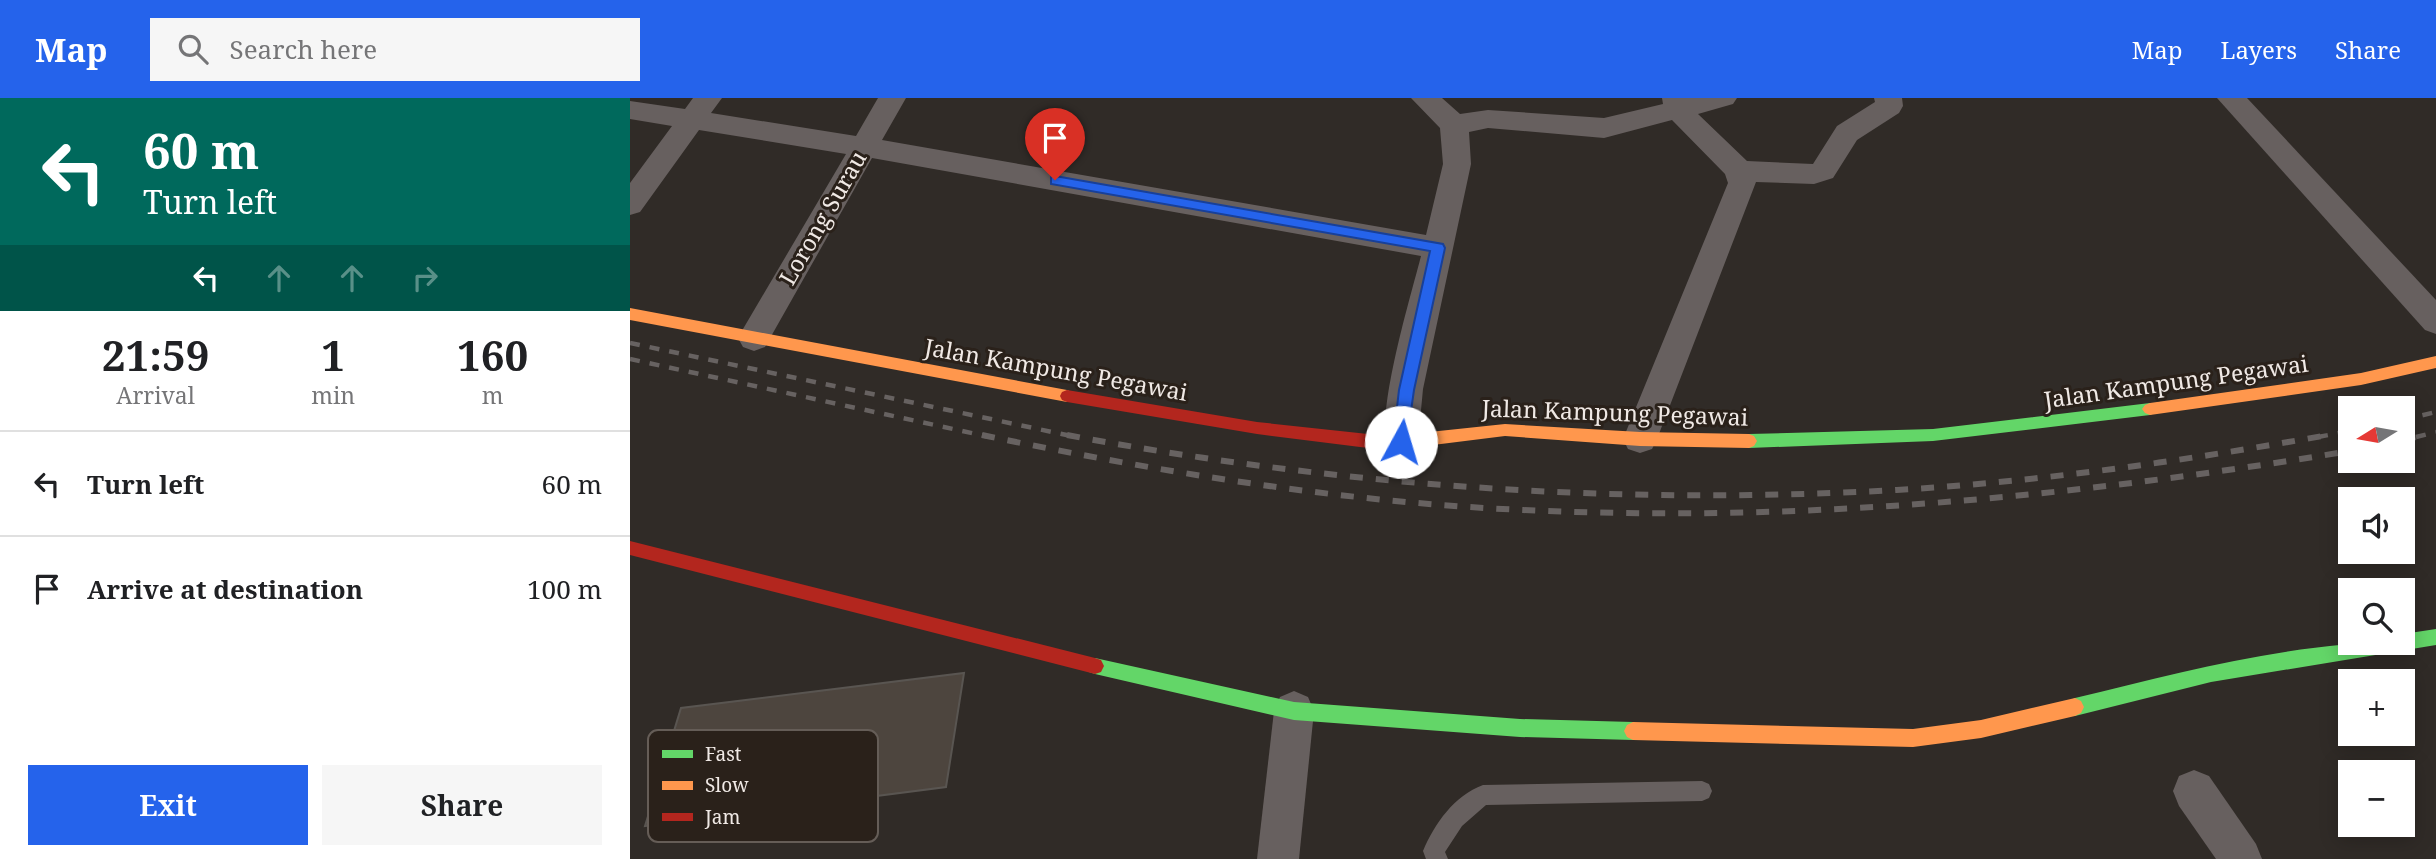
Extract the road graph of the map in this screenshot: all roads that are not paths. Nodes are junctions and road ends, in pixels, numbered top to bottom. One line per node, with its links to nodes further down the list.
1 (708, 98): 9 (street)
2 (892, 98): 11 (street, Lorong Surau)
3 (1425, 98): 10 (street)
4 (1723, 98): 7 (street)
5 (1888, 98): 12 (street)
6 (2231, 98): 16 (street)
7 (1677, 104): 10 (street); 12 (street)
8 (630, 110): 9 (street)
9 (690, 122): 11 (street); 13 (street)
10 (1454, 125): 14 (street)
11 (864, 147): 14 (street); 17 (street, Lorong Surau)
12 (1739, 171): 19 (street)
13 (630, 204)
14 (1438, 248): 20 (street)
15 (630, 314): 17 (street, Jalan Kampung Pegawai)
16 (2436, 321)
17 (754, 338): 20 (street, Jalan Kampung Pegawai)
18 (2436, 362): 19 (street, Jalan Kampung Pegawai)
19 (1640, 439): 20 (street, Jalan Kampung Pegawai)
20 (1401, 442)
21 (630, 548): 23 (street)
22 (2436, 637): 23 (street)
23 (1294, 711): 26 (street)
24 (1702, 791): 27 (lane)
25 (2194, 791): 28 (street)
26 (1278, 859)
27 (1437, 859)
28 (2241, 859)

